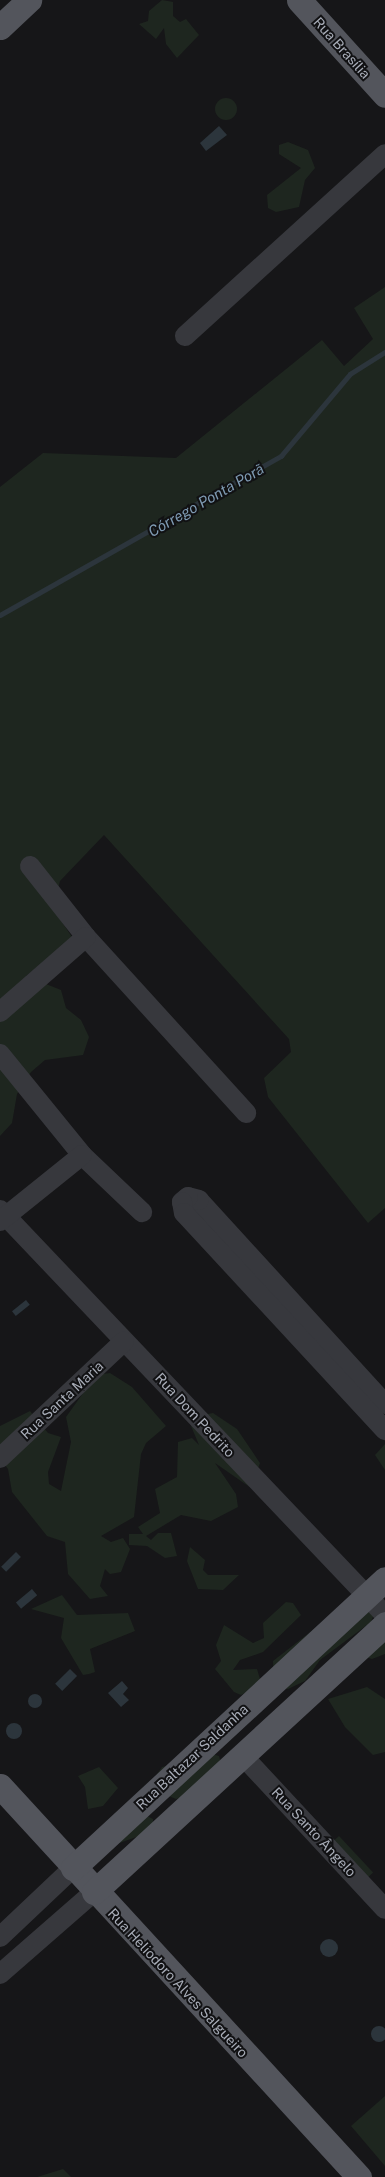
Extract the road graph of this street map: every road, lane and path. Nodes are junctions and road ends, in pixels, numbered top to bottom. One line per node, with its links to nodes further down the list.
1 (29, 0): 4 (main road)
2 (299, 0): 6 (main road, Rua Brasília)
3 (321, 0): 5 (main road, Rua Brasília)
4 (2, 19)
5 (385, 70)
6 (385, 96)
7 (385, 154): 8 (street)
8 (185, 336)
9 (30, 866): 10 (street)
10 (86, 937): 11 (street); 13 (street)
11 (0, 1012)
12 (0, 1054): 14 (street)
13 (246, 1113)
14 (82, 1155): 15 (street); 16 (street)
15 (142, 1212)
16 (2, 1216): 18 (street, Rua Dom Pedrito)
17 (311, 1336): 17 (street); 19 (street); 20 (street)
18 (124, 1341): 21 (street, Rua Santa Maria); 23 (street, Rua Dom Pedrito)
19 (385, 1404)
20 (385, 1430)
21 (0, 1458)
22 (385, 1579): 23 (main road, Rua Baltazar Saldanha)
23 (366, 1595): 24 (street, Rua Dom Pedrito); 28 (main road, Rua Baltazar Saldanha)
24 (385, 1615)
25 (385, 1624): 26 (main road)
26 (242, 1754): 29 (main road); 30 (street, Rua Santo Ângelo)
27 (0, 1786): 28 (main road, Rua Heliodoro Alves Salgueiro)
28 (73, 1868): 29 (main road, Rua Heliodoro Alves Salgueiro); 31 (street, Rua Baltazar Saldanha)
29 (94, 1892): 32 (street); 33 (main road, Rua Heliodoro Alves Salgueiro)
30 (385, 1909)
31 (0, 1937)
32 (0, 1974)
33 (359, 2177)

